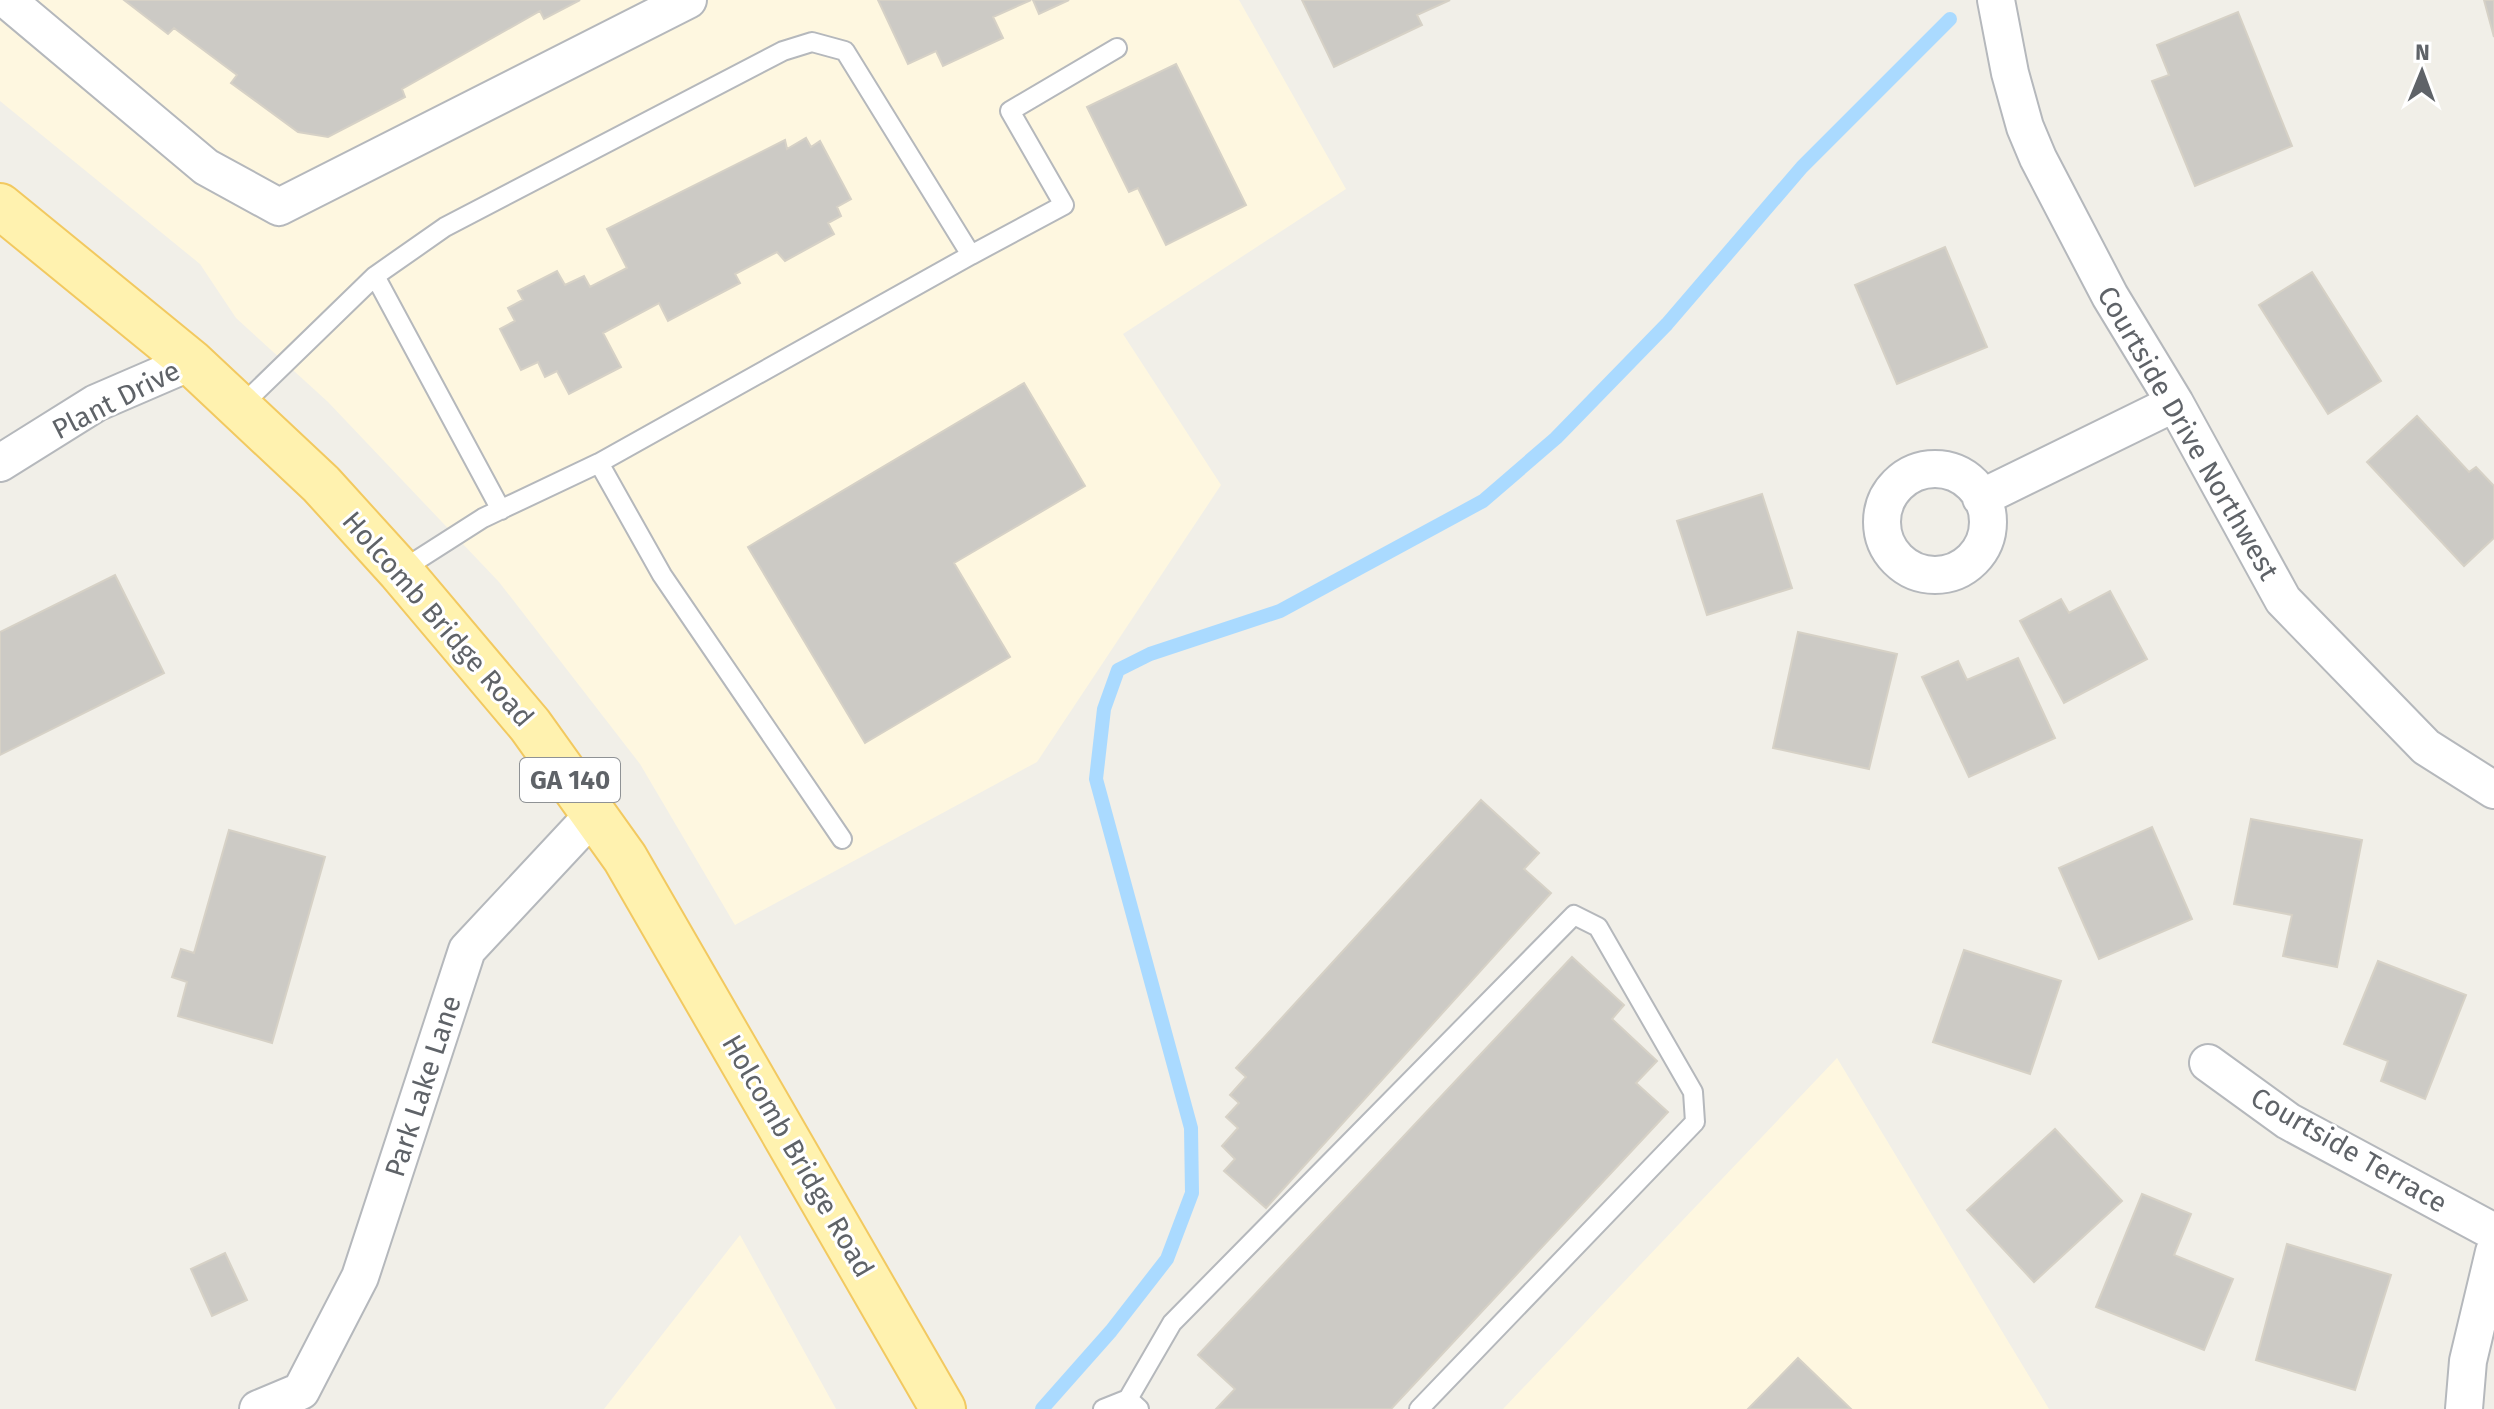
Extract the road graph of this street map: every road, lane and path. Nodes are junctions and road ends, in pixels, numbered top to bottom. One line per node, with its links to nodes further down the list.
1 (7, 0): 2 (street)
2 (688, 0)
3 (1996, 0): 9 (street, Courtside Drive Northwest)
4 (1117, 48): 6 (lane)
5 (0, 206): 8 (main road, Holcomb Bridge Road / GA 140)
6 (971, 255): 7 (lane); 12 (lane)
7 (375, 276): 10 (lane); 14 (lane)
8 (191, 362): 10 (main road, Holcomb Bridge Road / GA 140); 11 (street, Plant Drive)
9 (2175, 403): 13 (street); 16 (street, Courtside Drive Northwest)
10 (239, 408): 15 (main road, Holcomb Bridge Road / GA 140)
11 (0, 463)
12 (599, 463): 14 (lane); 18 (lane)
13 (1981, 498)
14 (501, 510): 15 (lane)
15 (400, 571): 17 (main road, Holcomb Bridge Road / GA 140)
16 (2494, 790)
17 (594, 814): 23 (street, Park Lake Lane); 24 (main road, Holcomb Bridge Road / GA 140)
18 (842, 839)
19 (2208, 1063): 20 (street, Courtside Terrace)
20 (2494, 1232)
21 (2494, 1252): 27 (street)
22 (1133, 1404): 25 (lane); 26 (lane)
23 (258, 1409)
24 (943, 1409)
25 (1103, 1409)
26 (1419, 1409)
27 (2464, 1409)

